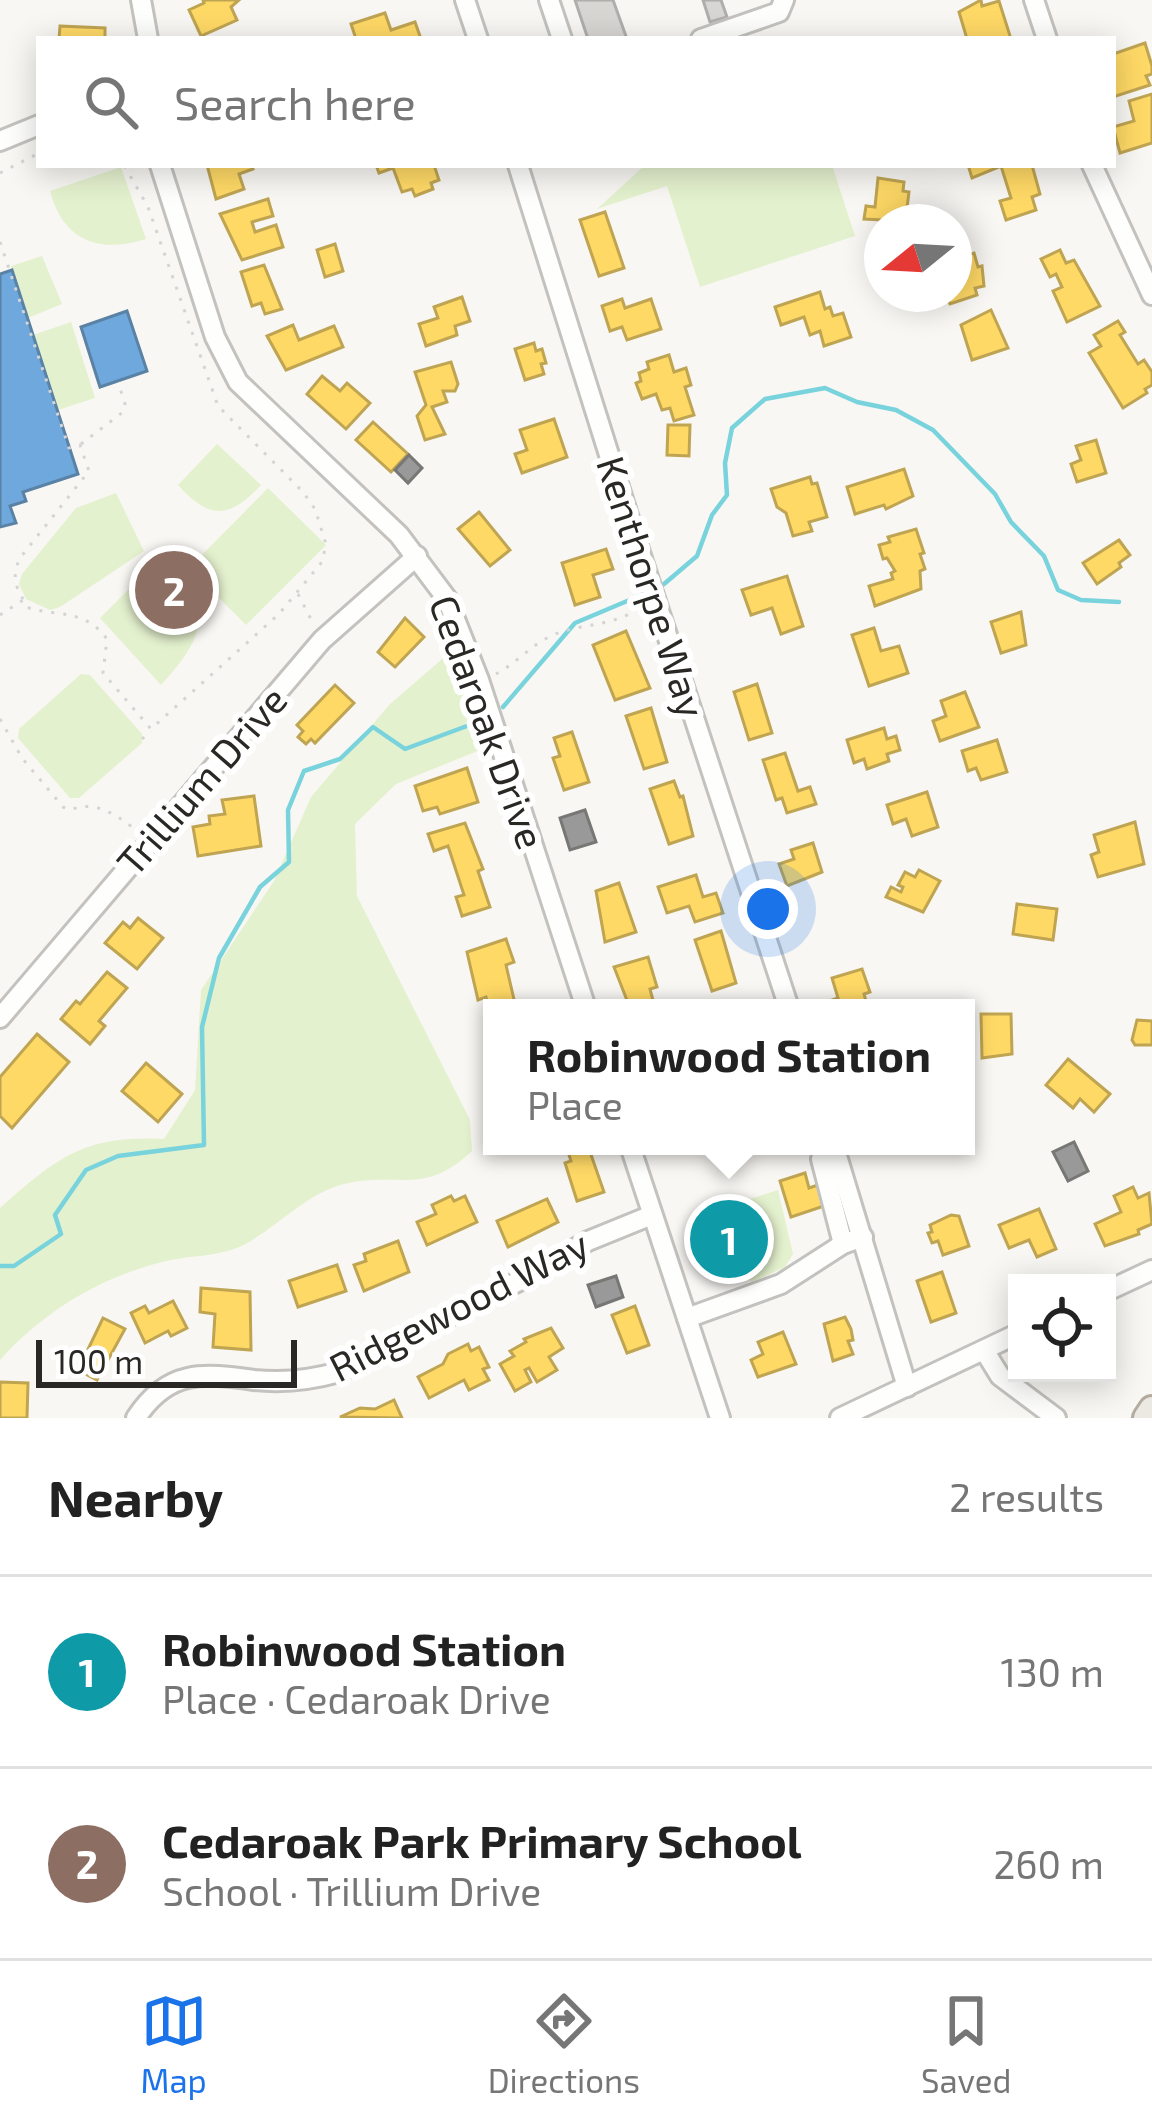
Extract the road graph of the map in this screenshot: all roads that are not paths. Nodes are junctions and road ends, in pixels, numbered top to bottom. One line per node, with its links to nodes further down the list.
1 (142, 0): 6 (street)
2 (465, 0): 7 (street)
3 (549, 0): 8 (street)
4 (784, 0): 9 (street)
5 (1034, 0): 10 (street)
6 (148, 36)
7 (477, 36)
8 (561, 36)
9 (710, 36)
10 (1046, 36)
11 (36, 125): 12 (street)
12 (0, 141)
13 (161, 168): 17 (street, Cedaroak Drive)
14 (519, 168): 19 (street, Kenthorpe Way)
15 (1093, 168): 16 (street)
16 (1152, 295)
17 (417, 556): 18 (street, Cedaroak Drive); 20 (street, Trillium Drive)
18 (583, 999)
19 (786, 999)
20 (0, 1018)
21 (632, 1155): 24 (street)
22 (824, 1155): 26 (street)
23 (835, 1155): 25 (street)
24 (652, 1215): 29 (street); 34 (street, Ridgewood Way)
25 (863, 1237): 26 (street); 32 (street)
26 (843, 1244): 29 (street)
27 (1152, 1270): 28 (street)
28 (1116, 1287)
29 (687, 1318): 35 (street)
30 (1008, 1338): 31 (street)
31 (983, 1350): 32 (street); 37 (street)
32 (907, 1387): 36 (street)
33 (1152, 1409): 38 (main road)
34 (136, 1418)
35 (720, 1418)
36 (840, 1418)
37 (1056, 1418)
38 (1146, 1418)

